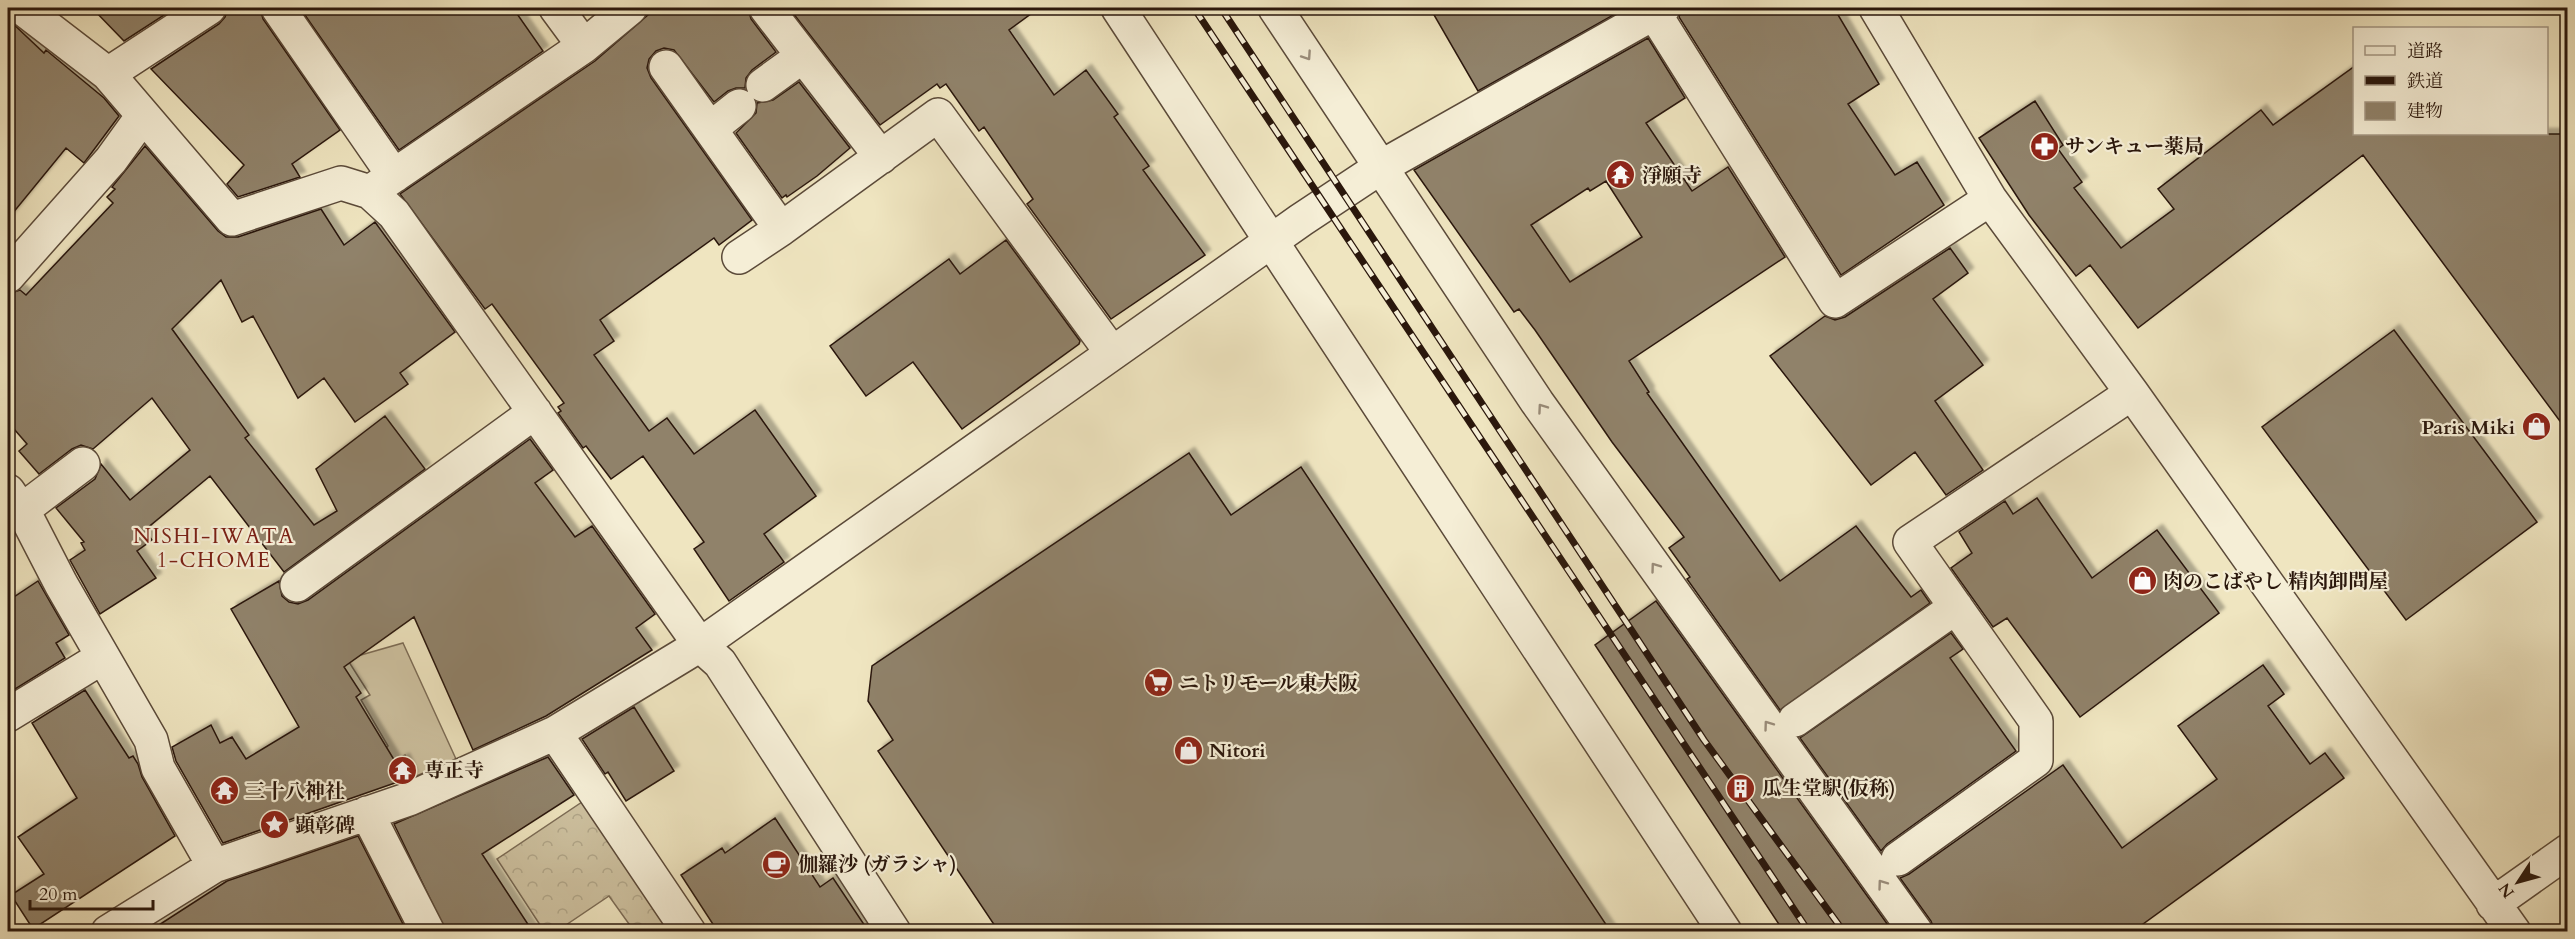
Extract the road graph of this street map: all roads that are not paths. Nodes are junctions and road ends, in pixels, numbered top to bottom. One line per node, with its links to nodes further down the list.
1 (22, 8): 14 (street)
2 (209, 8): 14 (street)
3 (278, 8): 19 (street)
4 (556, 8): 11 (street)
5 (630, 8): 11 (street)
6 (766, 8): 12 (street)
7 (1118, 8): 22 (street)
8 (1275, 8): 18 (street, one-way to 18)
9 (1876, 8): 20 (street)
10 (1656, 9): 18 (street); 20 (street)
11 (584, 46): 19 (street)
12 (803, 56): 16 (street); 17 (street)
13 (666, 66): 16 (street)
14 (108, 74): 15 (street)
15 (142, 117): 19 (street); 24 (street)
16 (710, 129): 21 (street)
17 (882, 157): 21 (street); 25 (street)
18 (1381, 167): 22 (street); 47 (street, one-way to 18)
19 (382, 184): 27 (street)
20 (1990, 199): 26 (street)
21 (781, 230): 23 (street)
22 (1272, 240): 25 (street); 46 (street)
23 (739, 257)
24 (8, 276)
25 (1112, 353): 32 (street)
26 (2132, 393): 31 (street); 41 (street)
27 (535, 412): 30 (street); 32 (street)
28 (83, 464): 29 (street)
29 (14, 501): 33 (street)
30 (297, 585)
31 (1956, 607): 35 (street); 39 (street)
32 (700, 645): 36 (street); 45 (street)
33 (103, 657): 34 (street); 40 (street)
34 (8, 715)
35 (1795, 720)
36 (555, 733): 37 (street); 44 (street)
37 (367, 813): 40 (street); 43 (street)
38 (2568, 851): 41 (street)
39 (1898, 860)
40 (213, 866): 42 (street)
41 (2493, 904): 48 (street)
42 (108, 932)
43 (428, 932)
44 (689, 932)
45 (894, 932)
46 (1725, 932)
47 (1916, 932)
48 (2514, 932)

